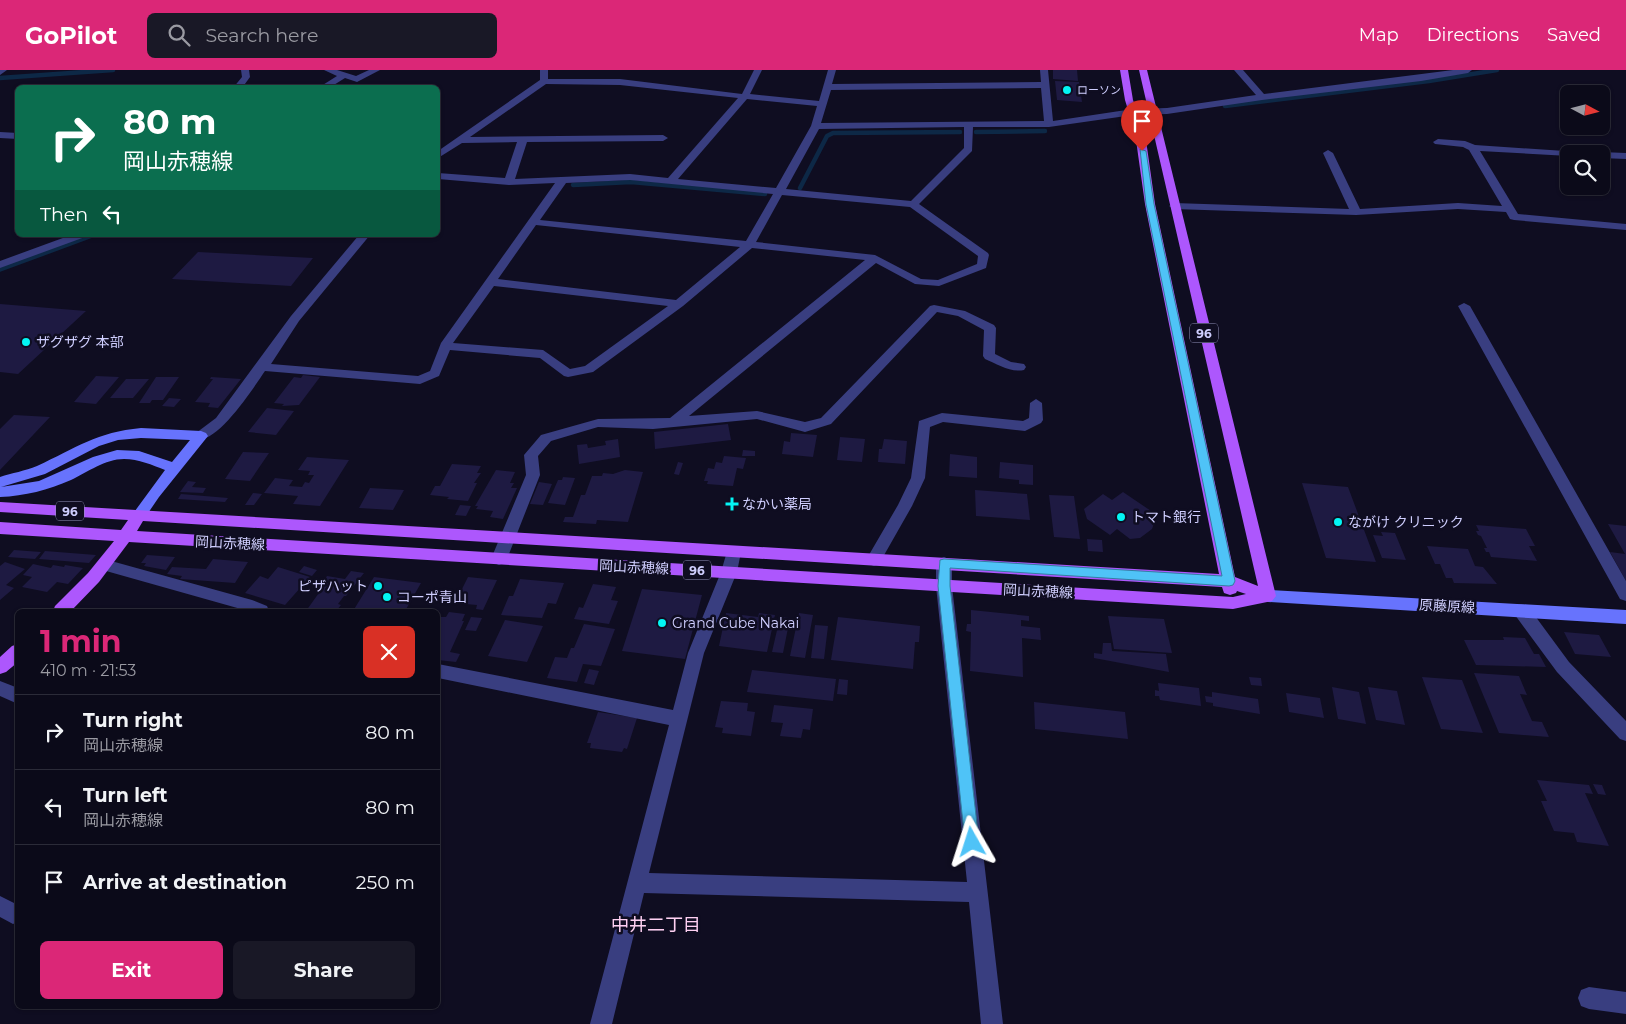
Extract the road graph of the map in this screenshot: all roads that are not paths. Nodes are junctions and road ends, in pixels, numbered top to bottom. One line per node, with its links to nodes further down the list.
1 (245, 70): 13 (street)
2 (328, 70): 12 (street)
3 (376, 70): 12 (street)
4 (758, 70): 17 (street)
5 (832, 70): 16 (street)
6 (1044, 70): 15 (street)
7 (1124, 70): 20 (main road, 96)
8 (1143, 70): 21 (main road, 96)
9 (1240, 70): 18 (street)
10 (1468, 70): 18 (street)
11 (546, 74): 17 (street); 29 (street)
12 (344, 75): 14 (street)
13 (239, 85)
14 (327, 85)
15 (1045, 85): 16 (street); 22 (street)
16 (827, 87): 19 (street)
17 (745, 96): 19 (street); 38 (street)
18 (1262, 97): 21 (street)
19 (823, 104): 24 (street)
20 (1133, 112): 21 (street); 22 (street); 76 (main road, 96)
21 (1153, 112): 43 (main road, 96)
22 (1049, 124): 23 (street)
23 (968, 125): 24 (street); 42 (street)
24 (816, 126): 41 (street)
25 (0, 134): 26 (street)
26 (15, 136)
27 (663, 138): 28 (street)
28 (523, 139): 29 (street); 40 (street)
29 (458, 140): 34 (street)
30 (1438, 142): 31 (street)
31 (1473, 148): 33 (street); 44 (street)
32 (1328, 153): 45 (street)
33 (1560, 153)
34 (440, 154)
35 (1610, 155): 36 (street)
36 (1626, 156)
37 (440, 176): 40 (street)
38 (671, 180): 39 (street); 41 (street)
39 (562, 181): 40 (street); 46 (street)
40 (509, 182)
41 (781, 191): 42 (street); 50 (street)
42 (913, 204): 51 (street)
43 (1174, 206): 45 (street); 79 (main road, 96)
44 (1509, 209): 45 (street); 47 (street)
45 (1356, 212)
46 (533, 222): 50 (street); 53 (street)
47 (1626, 227)
48 (77, 237): 52 (street)
49 (363, 237): 57 (street)
50 (749, 245): 51 (street); 54 (street)
51 (875, 258): 60 (street)
52 (0, 265)
53 (491, 282): 54 (street); 56 (street)
54 (679, 304): 56 (street)
55 (1464, 306): 78 (street)
56 (445, 346): 57 (street)
57 (262, 367): 61 (street)
58 (1020, 367): 60 (street)
59 (1036, 403): 72 (street)
60 (674, 422): 69 (street)
61 (201, 436): 62 (street); 63 (street)
62 (174, 468): 64 (street); 66 (street)
63 (0, 482)
64 (0, 492)
65 (0, 507): 66 (main road, 岡山赤穂線 / 96)
66 (139, 514): 68 (main road); 69 (main road, 岡山赤穂線 / 96)
67 (0, 528): 68 (main road, 岡山赤穂線 / 96)
68 (125, 537): 71 (main road, 岡山赤穂線 / 96); 74 (main road)
69 (508, 538): 70 (main road, 岡山赤穂線 / 96); 71 (street)
70 (733, 552): 72 (main road, 岡山赤穂線 / 96); 75 (street)
71 (500, 559): 75 (main road, 岡山赤穂線 / 96)
72 (874, 560): 73 (main road, 岡山赤穂線 / 96)
73 (944, 563): 76 (main road, 岡山赤穂線 / 96); 77 (street)
74 (104, 565): 81 (main road); 82 (street)
75 (729, 572): 77 (main road, 岡山赤穂線 / 96); 90 (street)
76 (1229, 581): 79 (main road, 岡山赤穂線 / 96); 80 (main road, 96)
77 (944, 586): 80 (main road, 岡山赤穂線 / 96); 93 (street)
78 (1626, 595)
79 (1268, 596): 80 (main road, 岡山赤穂線 / 96); 83 (street, 原藤原線)
80 (1233, 603)
81 (63, 609)
82 (257, 609)
83 (1522, 610): 84 (street, 原藤原線); 91 (street)
84 (1626, 617)
85 (15, 654): 86 (main road)
86 (0, 667)
87 (440, 672): 90 (street)
88 (0, 688): 89 (street)
89 (15, 696)
90 (679, 719): 92 (street)
91 (1626, 733)
92 (637, 883): 93 (street); 96 (street)
93 (978, 892): 97 (street)
94 (1589, 998): 95 (street)
95 (1626, 1003)
96 (601, 1024)
97 (992, 1024)

